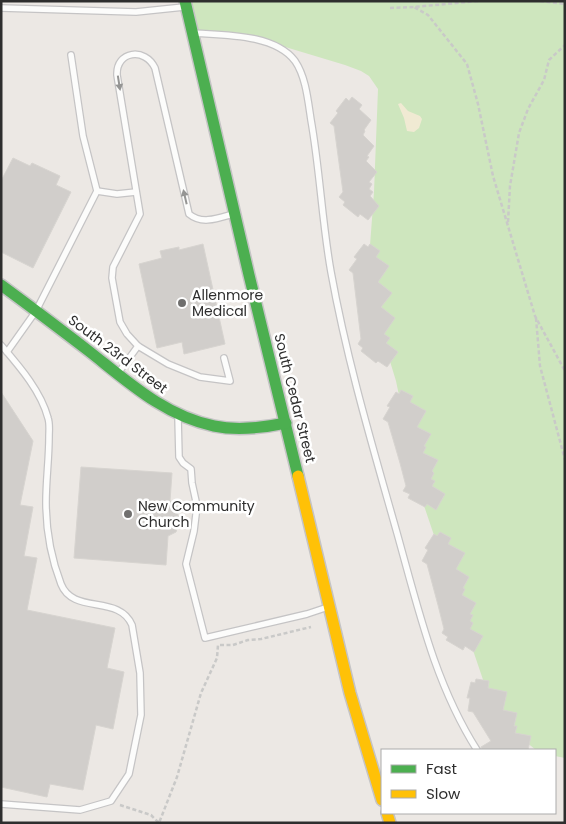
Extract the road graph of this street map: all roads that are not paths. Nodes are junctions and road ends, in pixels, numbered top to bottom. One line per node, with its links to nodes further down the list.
1 (186, 4): 2 (lane); 4 (main road, South Cedar Street)
2 (8, 5): 3 (lane)
3 (1, 8)
4 (192, 33): 8 (main road, South Cedar Street); 19 (lane)
5 (72, 55): 6 (lane)
6 (97, 191): 7 (lane); 10 (lane)
7 (136, 192): 8 (lane, one-way to 7); 12 (lane)
8 (235, 213): 17 (main road, South Cedar Street)
9 (1, 285): 10 (main road, South 23rd Street)
10 (36, 311): 13 (lane); 15 (main road, South 23rd Street)
11 (1, 345): 13 (lane)
12 (138, 346): 14 (lane); 15 (lane)
13 (7, 352): 21 (lane)
14 (224, 358)
15 (118, 374): 16 (main road, South 23rd Street)
16 (178, 415): 17 (main road, South 23rd Street); 18 (lane)
17 (286, 423): 18 (main road, South Cedar Street)
18 (330, 606): 20 (main road, South Cedar Street)
19 (476, 749)
20 (381, 797)
21 (1, 804)

